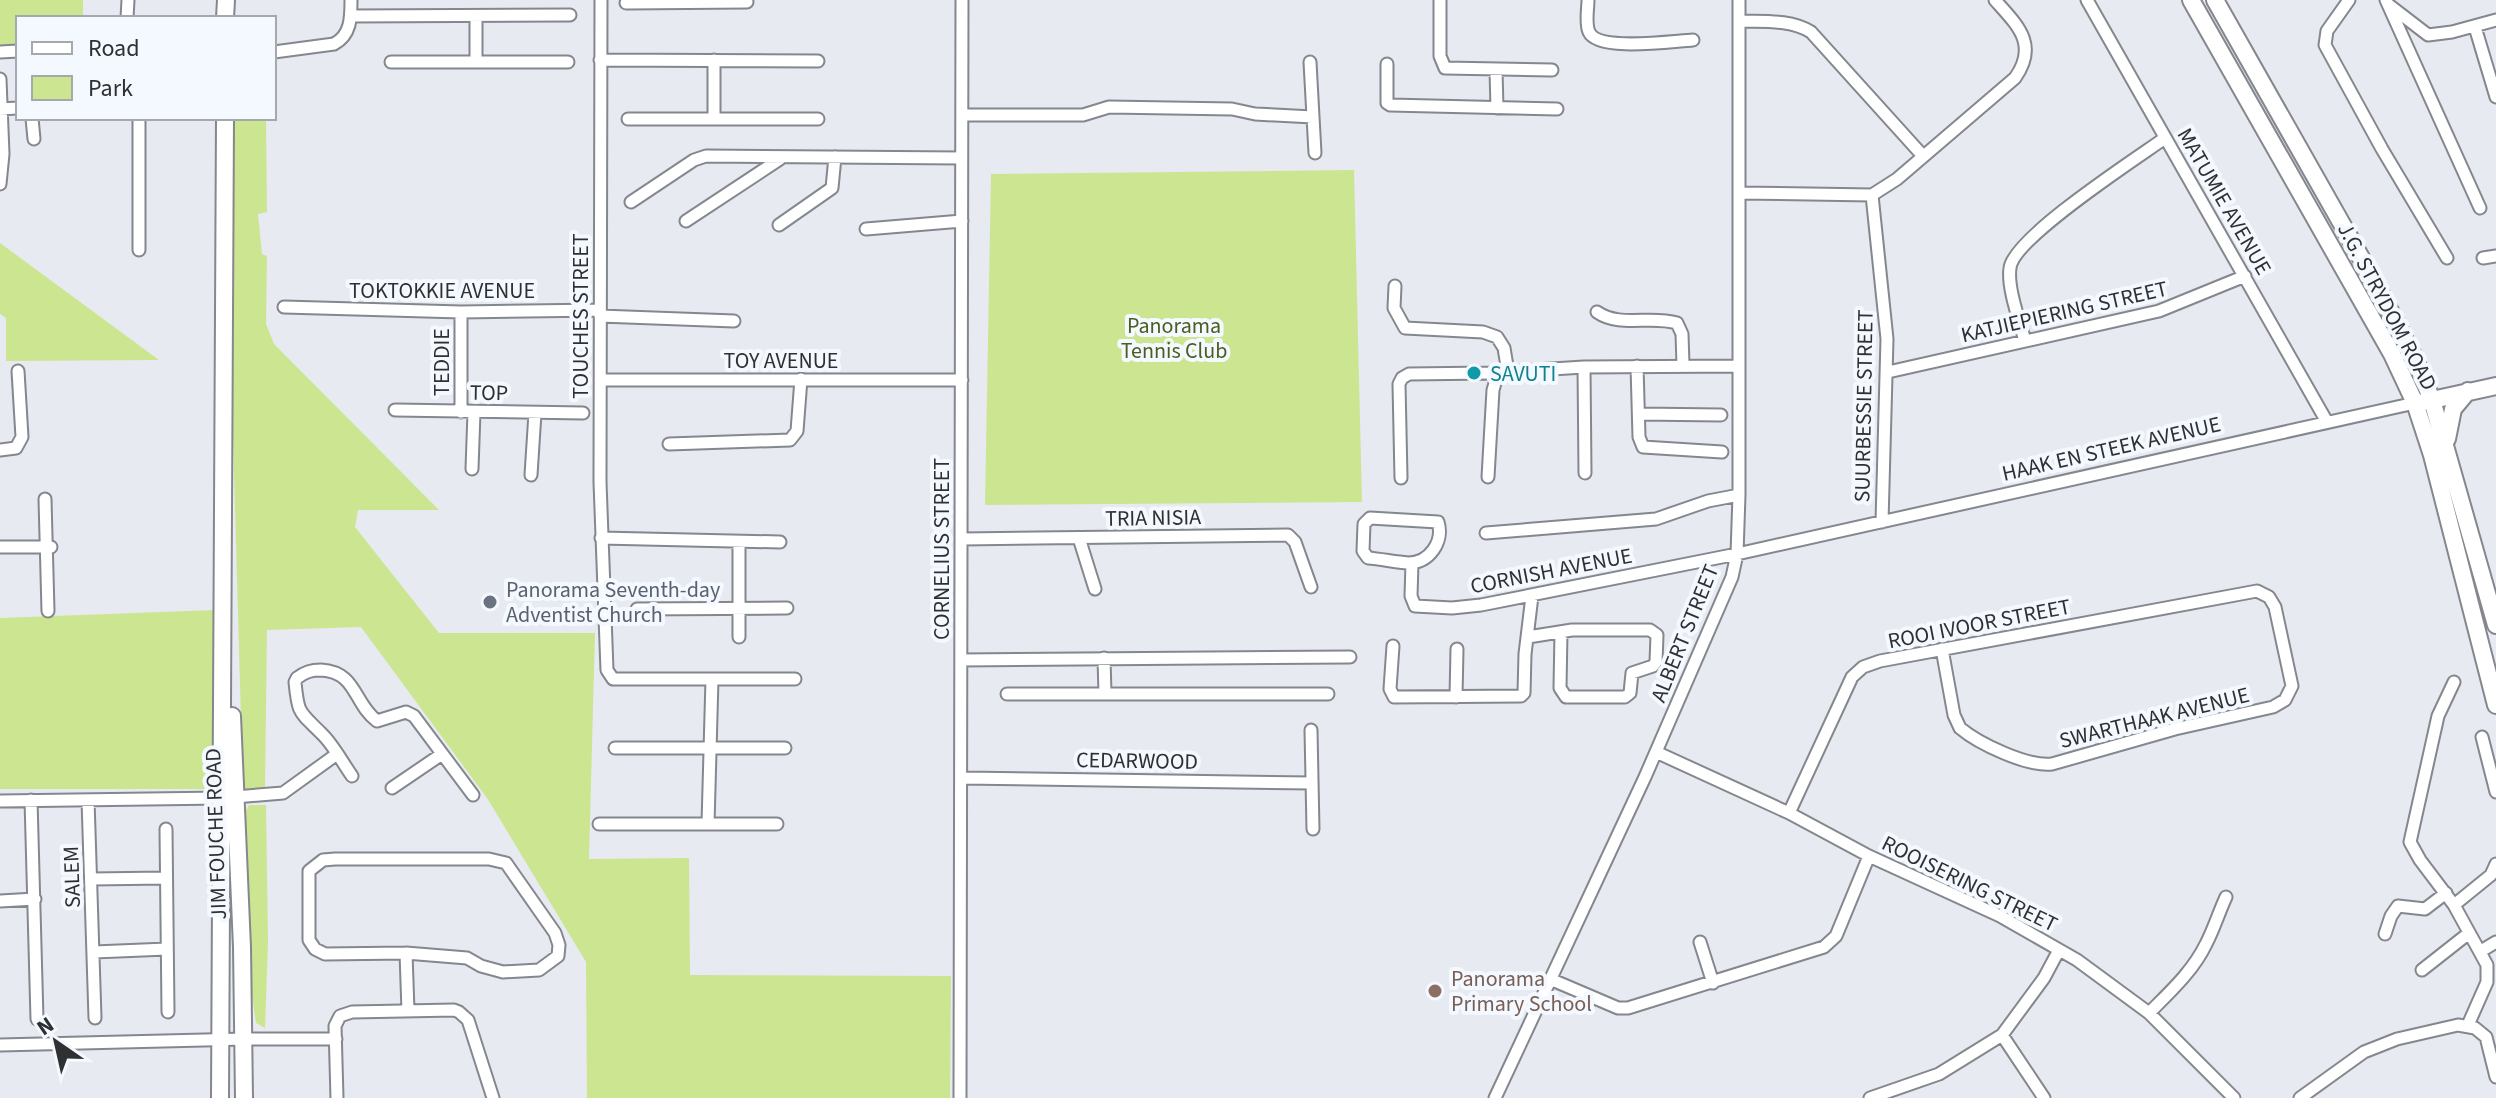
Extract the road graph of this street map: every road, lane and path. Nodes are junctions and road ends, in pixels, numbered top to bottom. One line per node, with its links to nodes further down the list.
1 (351, 0): 17 (street)
2 (601, 0): 24 (street, TOUCHES STREET)
3 (962, 0): 39 (street, CORNELIUS STREET)
4 (1440, 0): 32 (street)
5 (1588, 0): 22 (street)
6 (1739, 0): 20 (street, ALBERT STREET)
7 (2087, 0): 47 (street, MATUMIE AVENUE)
8 (2191, 0): 86 (street, J.G. STRYDOM ROAD)
9 (2215, 0): 85 (street, J.G. STRYDOM ROAD)
10 (2349, 0): 64 (street)
11 (685, 1): 14 (street); 15 (street)
12 (1996, 1): 50 (street)
13 (2386, 1): 21 (street); 58 (street)
14 (747, 2)
15 (626, 3)
16 (570, 15): 18 (street)
17 (351, 16): 18 (street); 23 (street)
18 (476, 16): 28 (street)
19 (2496, 20): 21 (street)
20 (1739, 21): 50 (street); 55 (street, ALBERT STREET)
21 (2475, 27): 35 (street)
22 (1693, 40)
23 (276, 52)
24 (600, 60): 25 (street); 70 (street, TOUCHES STREET)
25 (714, 60): 26 (street); 42 (street)
26 (818, 61)
27 (391, 62): 28 (street)
28 (476, 62): 29 (street)
29 (568, 62)
30 (1310, 62): 40 (street)
31 (1387, 64): 36 (street)
32 (1496, 70): 33 (street); 36 (street)
33 (1552, 70)
34 (0, 79): 37 (street)
35 (2496, 97)
36 (1497, 108): 38 (street)
37 (1, 109): 54 (street)
38 (1557, 109)
39 (962, 115): 40 (street); 53 (street, CORNELIUS STREET)
40 (1313, 117): 49 (street)
41 (628, 119): 42 (street)
42 (714, 119): 43 (street)
43 (818, 119)
44 (32, 120): 48 (street)
45 (139, 120): 63 (street)
46 (225, 120): 157 (street, JIM FOUCHE ROAD)
47 (2165, 138): 65 (street, MATUMIE AVENUE); 72 (street)
48 (34, 139)
49 (1315, 153)
50 (1923, 156): 56 (street)
51 (835, 157): 52 (street); 53 (street); 61 (street)
52 (781, 158): 57 (street); 59 (street)
53 (961, 158): 60 (street, CORNELIUS STREET)
54 (0, 184)
55 (1739, 193): 56 (street); 75 (street, ALBERT STREET)
56 (1872, 195): 78 (street, SUURBESSIE STREET)
57 (631, 202)
58 (2480, 208)
59 (686, 221)
60 (962, 221): 62 (street); 82 (street, CORNELIUS STREET)
61 (779, 225)
62 (866, 229)
63 (139, 250)
64 (2447, 258)
65 (2245, 276): 72 (street, KATJIEPIERING STREET); 94 (street, MATUMIE AVENUE)
66 (1395, 286): 79 (street)
67 (284, 307): 68 (street, TOKTOKKIE AVENUE)
68 (461, 312): 70 (street, TOKTOKKIE AVENUE); 88 (street, TEDDIE)
69 (1597, 312): 73 (street)
70 (600, 313): 71 (street, TOKTOKKIE AVENUE); 81 (street, TOUCHES STREET)
71 (734, 321)
72 (2025, 341): 78 (street, KATJIEPIERING STREET)
73 (1683, 365): 74 (street); 75 (street)
74 (1637, 366): 76 (street); 92 (street)
75 (1739, 366): 104 (street, ALBERT STREET)
76 (1584, 367): 79 (street); 100 (street)
77 (18, 371): 96 (street)
78 (1888, 372): 106 (street, SUURBESSIE STREET)
79 (1498, 373): 102 (street); 103 (street)
80 (801, 379): 81 (street, TOY AVENUE); 82 (street, TOY AVENUE); 95 (street)
81 (600, 380): 108 (street, TOUCHES STREET)
82 (962, 380): 110 (street, CORNELIUS STREET)
83 (2496, 386): 84 (street, HAAK EN STEEK AVENUE)
84 (2468, 391): 85 (street, HAAK EN STEEK AVENUE); 97 (street)
85 (2432, 400): 86 (street, HAAK EN STEEK AVENUE); 97 (street, J.G. STRYDOM ROAD)
86 (2415, 403): 94 (street, HAAK EN STEEK AVENUE); 142 (street, J.G. STRYDOM ROAD)
87 (395, 410): 88 (street, TOP)
88 (461, 412): 89 (street, TOP)
89 (474, 412): 90 (street, TOP); 99 (street)
90 (535, 413): 91 (street, TOP); 101 (street)
91 (583, 413)
92 (1639, 414): 93 (street); 98 (street)
93 (1721, 415)
94 (2327, 422): 106 (street, HAAK EN STEEK AVENUE)
95 (669, 444)
96 (0, 450)
97 (2447, 450): 125 (street, J.G. STRYDOM ROAD)
98 (1722, 452)
99 (472, 469)
100 (1585, 473)
101 (531, 475)
102 (1488, 477)
103 (1401, 478)
104 (1739, 495): 107 (street); 115 (street, ALBERT STREET)
105 (45, 499): 114 (street)
106 (1882, 522): 115 (street, HAAK EN STEEK AVENUE)
107 (1486, 533)
108 (601, 538): 111 (street); 135 (street, TOUCHES STREET)
109 (1079, 538): 110 (street, TRIA NISIA); 117 (street, TRIA NISIA); 118 (street)
110 (962, 539): 134 (street, CORNELIUS STREET)
111 (739, 542): 112 (street); 121 (street)
112 (780, 542)
113 (0, 547): 114 (street)
114 (49, 547): 124 (street)
115 (1737, 554): 120 (street, CORNISH AVENUE); 148 (street, ALBERT STREET)
116 (1412, 563): 116 (street); 120 (street, CORNISH AVENUE)
117 (1311, 587)
118 (1095, 589)
119 (2266, 594): 131 (street, ROOI IVOOR STREET); 131 (street, SWARTHAAK AVENUE)
120 (1532, 596): 128 (street)
121 (739, 608): 122 (street); 123 (street); 127 (street)
122 (787, 608)
123 (637, 609)
124 (48, 611)
125 (2496, 625)
126 (1561, 632): 126 (street); 128 (street)
127 (739, 637)
128 (1528, 637): 141 (street)
129 (1393, 646): 141 (street)
130 (1457, 649): 141 (street)
131 (1942, 649): 161 (street, ROOI IVOOR STREET)
132 (1350, 657): 133 (street)
133 (1104, 658): 134 (street); 139 (street)
134 (961, 660): 152 (street, CORNELIUS STREET)
135 (712, 679): 136 (street); 146 (street)
136 (795, 679)
137 (2454, 682): 171 (street)
138 (1007, 694): 139 (street)
139 (1105, 694): 140 (street)
140 (1328, 694)
141 (1456, 697)
142 (2496, 705)
143 (1311, 730): 153 (street)
144 (2482, 737): 155 (street)
145 (615, 748): 146 (street)
146 (709, 748): 147 (street); 163 (street)
147 (785, 748)
148 (1656, 752): 161 (street, ROOISERING STREET); 186 (street, ALBERT STREET)
149 (337, 754): 150 (street); 151 (street); 157 (street)
150 (442, 754): 154 (street); 156 (street)
151 (352, 776)
152 (961, 778): 153 (street, CEDARWOOD); 205 (street, CORNELIUS STREET)
153 (1312, 783): 166 (street)
154 (392, 788)
155 (2496, 792)
156 (473, 795)
157 (229, 798): 159 (street); 195 (street, JIM FOUCHE ROAD); 196 (street, JIM FOUCHE ROAD)
158 (31, 800): 159 (street); 160 (street); 173 (street)
159 (88, 800): 170 (street, SALEM)
160 (0, 801)
161 (1789, 813): 167 (street, ROOISERING STREET)
162 (599, 824): 163 (street)
163 (708, 824): 164 (street)
164 (777, 824)
165 (166, 829): 169 (street)
166 (1313, 829)
167 (1869, 856): 181 (street, ROOISERING STREET); 187 (street)
168 (2496, 864): 175 (street)
169 (166, 878): 170 (street); 180 (street)
170 (91, 879): 183 (street, SALEM)
171 (2446, 893): 175 (street); 177 (street)
172 (2226, 897): 190 (street)
173 (35, 899): 174 (street); 192 (street)
174 (0, 901)
175 (2454, 905): 176 (street)
176 (2469, 933): 182 (street); 185 (street)
177 (2385, 934)
178 (1700, 942): 187 (street)
179 (2496, 942): 182 (street)
180 (167, 949): 183 (street); 189 (street)
181 (2059, 950): 190 (street, ROOISERING STREET); 194 (street)
182 (2481, 951): 193 (street)
183 (94, 952): 191 (street, SALEM)
184 (406, 953): 184 (street); 188 (street)
185 (2422, 970)
186 (1550, 979): 187 (street); 206 (street, ALBERT STREET)
187 (1713, 983)
188 (408, 1011): 197 (street); 204 (street)
189 (168, 1012)
190 (2149, 1013): 209 (street, ROOISERING STREET)
191 (95, 1018)
192 (37, 1019)
193 (2468, 1025): 199 (street); 210 (street)
194 (2002, 1035): 200 (street); 208 (street)
195 (220, 1039): 196 (street); 198 (street); 201 (street, JIM FOUCHE ROAD)
196 (245, 1039): 197 (street); 202 (street, JIM FOUCHE ROAD)
197 (336, 1039): 203 (street)
198 (0, 1045)
199 (2496, 1077)
200 (1907, 1092): 207 (street)
201 (220, 1098)
202 (244, 1098)
203 (337, 1098)
204 (493, 1098)
205 (960, 1098)
206 (1495, 1098)
207 (1870, 1098)
208 (2044, 1098)
209 (2234, 1098)
210 (2300, 1098)

